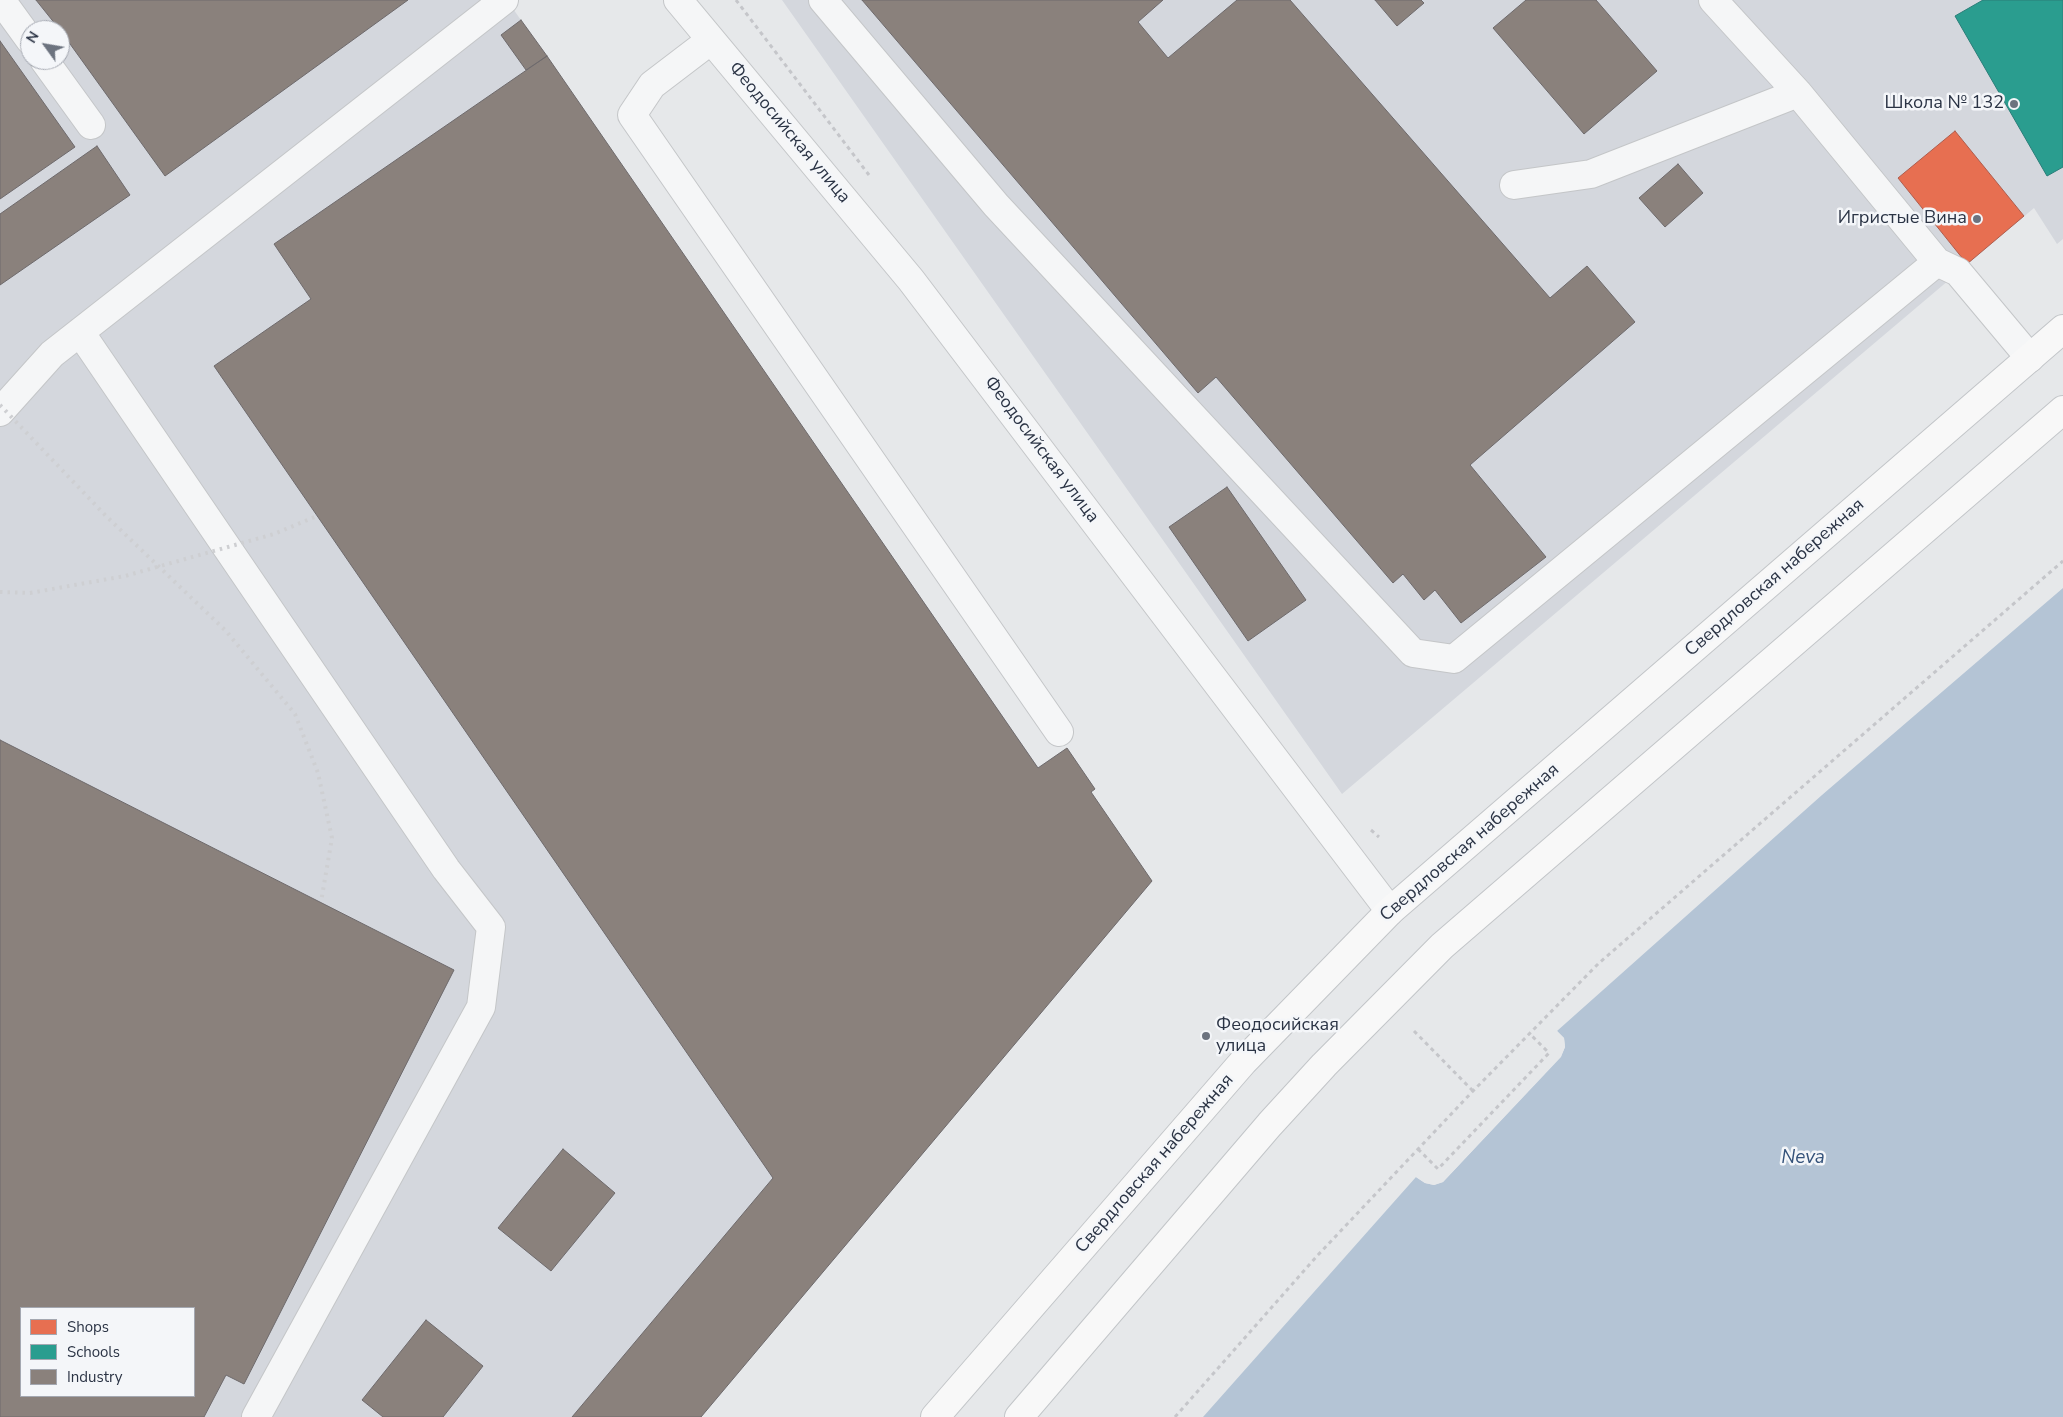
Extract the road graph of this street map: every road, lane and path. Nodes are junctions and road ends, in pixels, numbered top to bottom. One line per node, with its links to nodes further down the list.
1 (1, 0): 6 (street)
2 (504, 0): 14 (street)
3 (678, 0): 7 (street, Феодосийская улица)
4 (823, 0): 12 (street)
5 (1713, 0): 9 (street)
6 (20, 26)
7 (711, 40): 19 (street); 20 (street, Феодосийская улица)
8 (51, 70): 10 (street)
9 (1798, 93): 11 (street); 12 (street)
10 (91, 125)
11 (1514, 185)
12 (1937, 262): 15 (street)
13 (2063, 329): 15 (main road, Свердловская набережная)
14 (80, 332): 17 (street); 25 (street)
15 (2030, 358): 20 (main road, Свердловская набережная)
16 (2063, 410): 27 (main road)
17 (0, 412)
18 (2063, 561): 22 (path)
19 (1059, 732)
20 (1390, 911): 26 (main road, Свердловская набережная)
21 (1414, 1031): 23 (path)
22 (1529, 1033): 23 (path); 24 (path)
23 (1473, 1091): 24 (path)
24 (1418, 1149): 28 (path)
25 (256, 1417)
26 (935, 1417)
27 (1019, 1417)
28 (1175, 1417)

